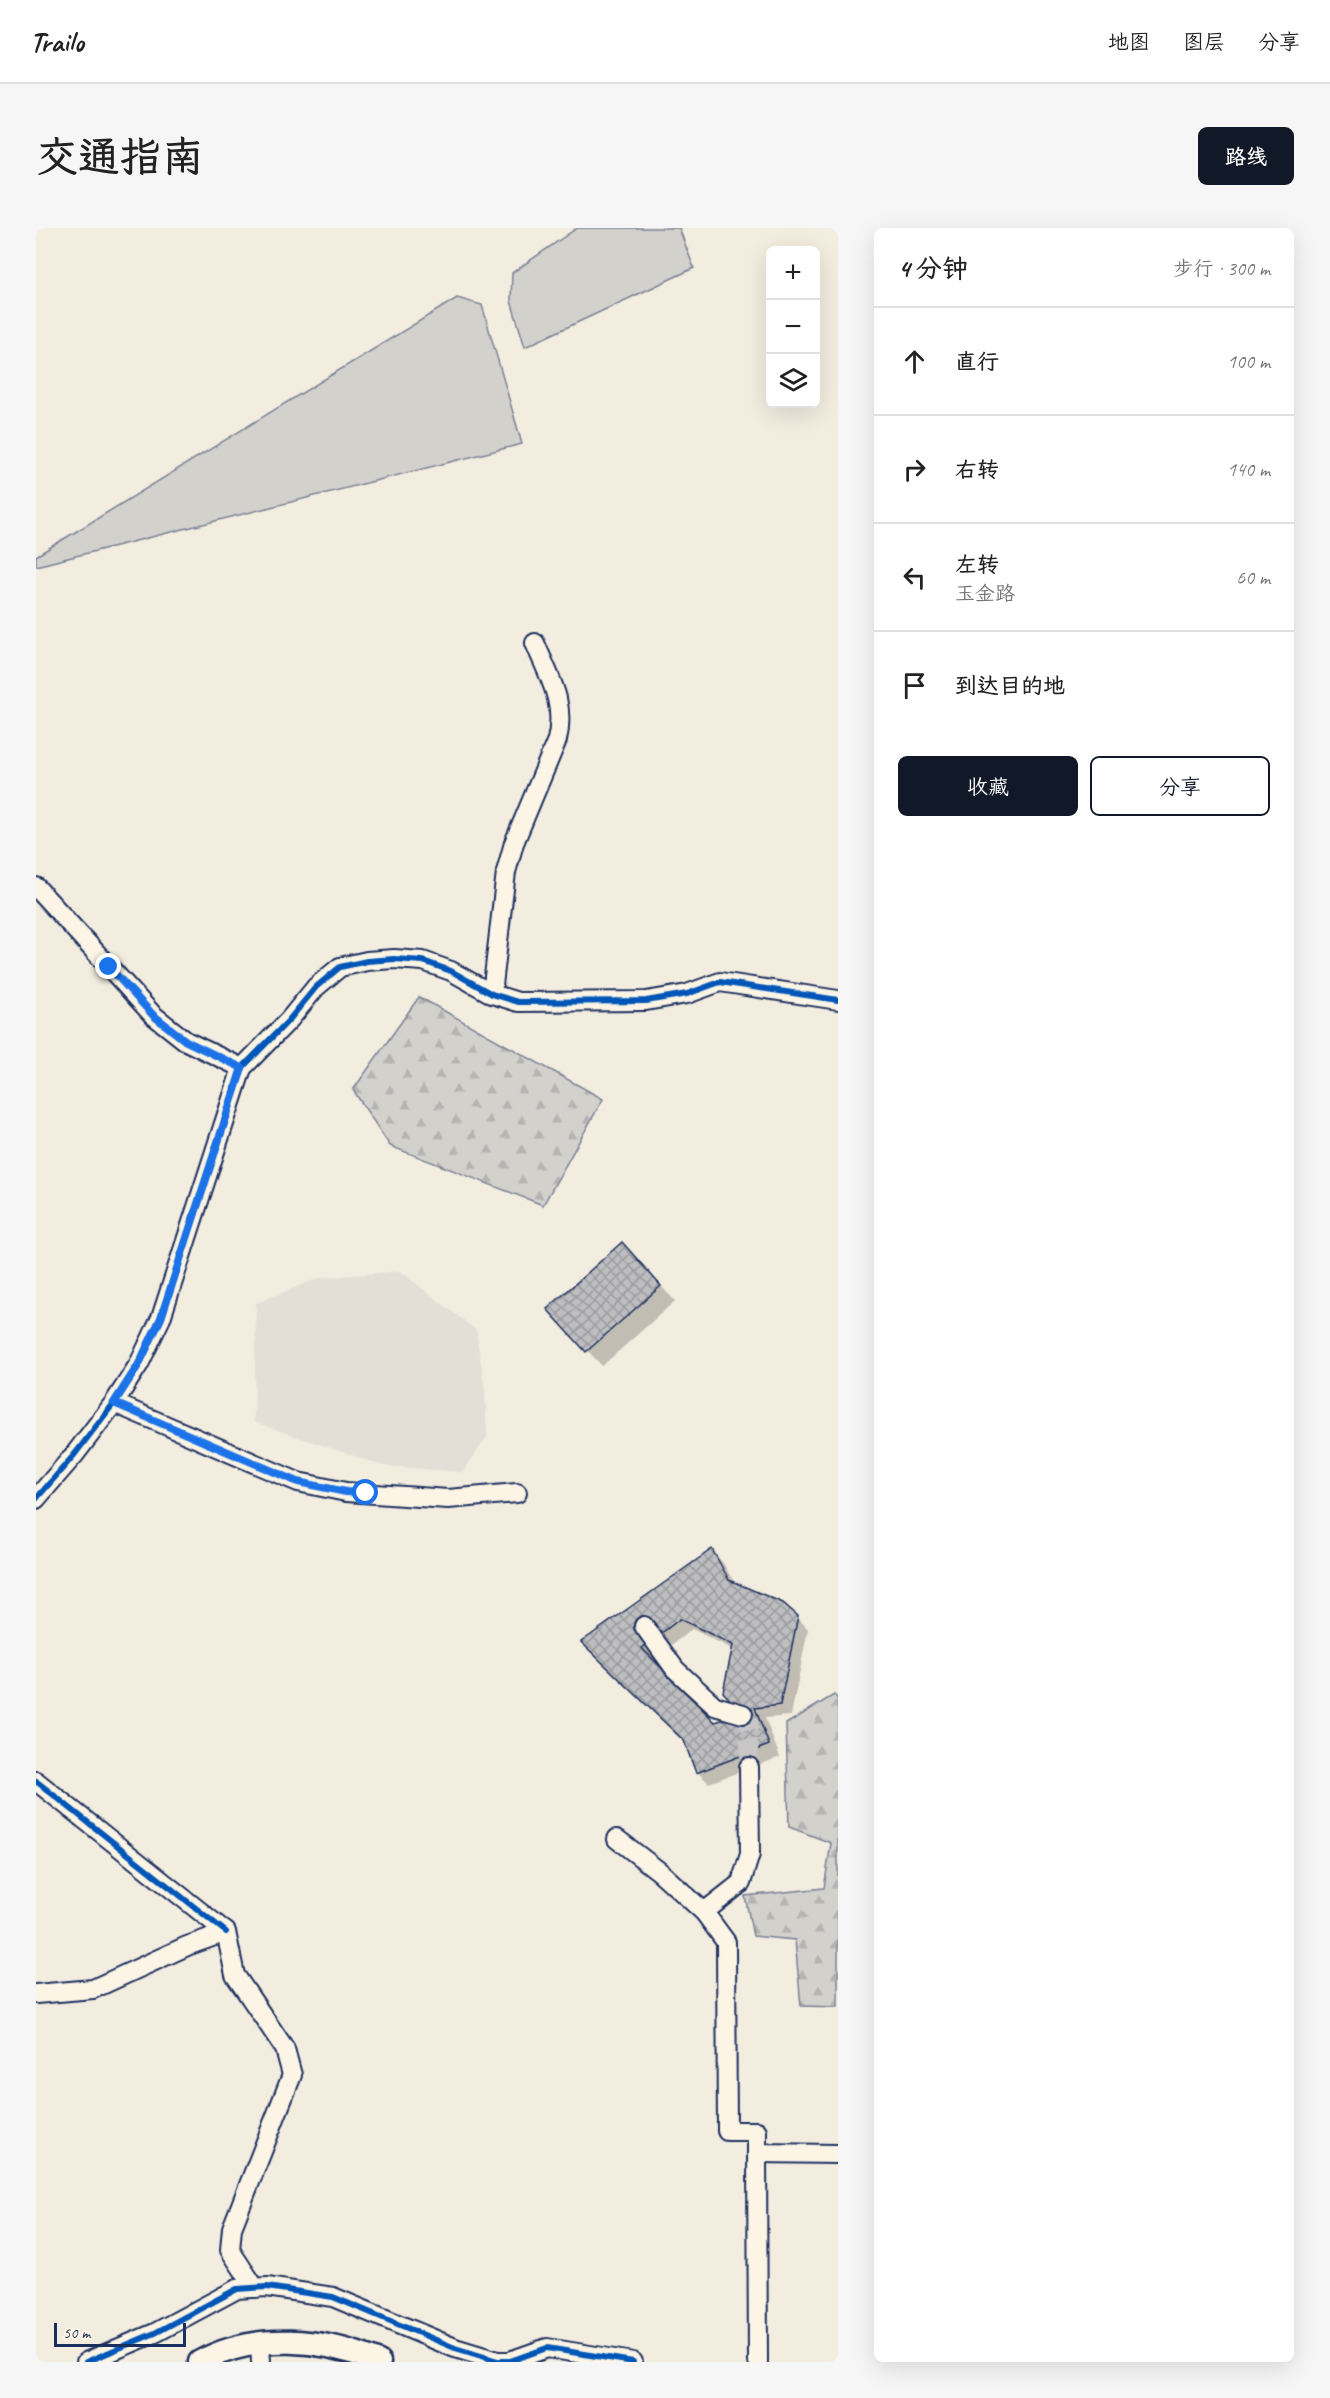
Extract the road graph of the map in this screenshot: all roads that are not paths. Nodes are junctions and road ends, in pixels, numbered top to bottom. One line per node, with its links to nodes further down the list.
1 (535, 643): 3 (street)
2 (36, 887): 5 (street)
3 (492, 994): 4 (street); 5 (street)
4 (838, 1000)
5 (242, 1068): 6 (street)
6 (114, 1403): 7 (street); 8 (street)
7 (517, 1493)
8 (36, 1499)
9 (644, 1626): 10 (street)
10 (743, 1714)
11 (749, 1767): 14 (street)
12 (36, 1781): 15 (street)
13 (617, 1839): 14 (street)
14 (704, 1912): 17 (street)
15 (226, 1932): 16 (street); 19 (street)
16 (36, 1994)
17 (757, 2153): 18 (street); 25 (street)
18 (838, 2154)
19 (255, 2288): 21 (street); 24 (street)
20 (249, 2354): 22 (main road); 23 (main road)
21 (86, 2362)
22 (200, 2362)
23 (379, 2362)
24 (633, 2362)
25 (758, 2362)

